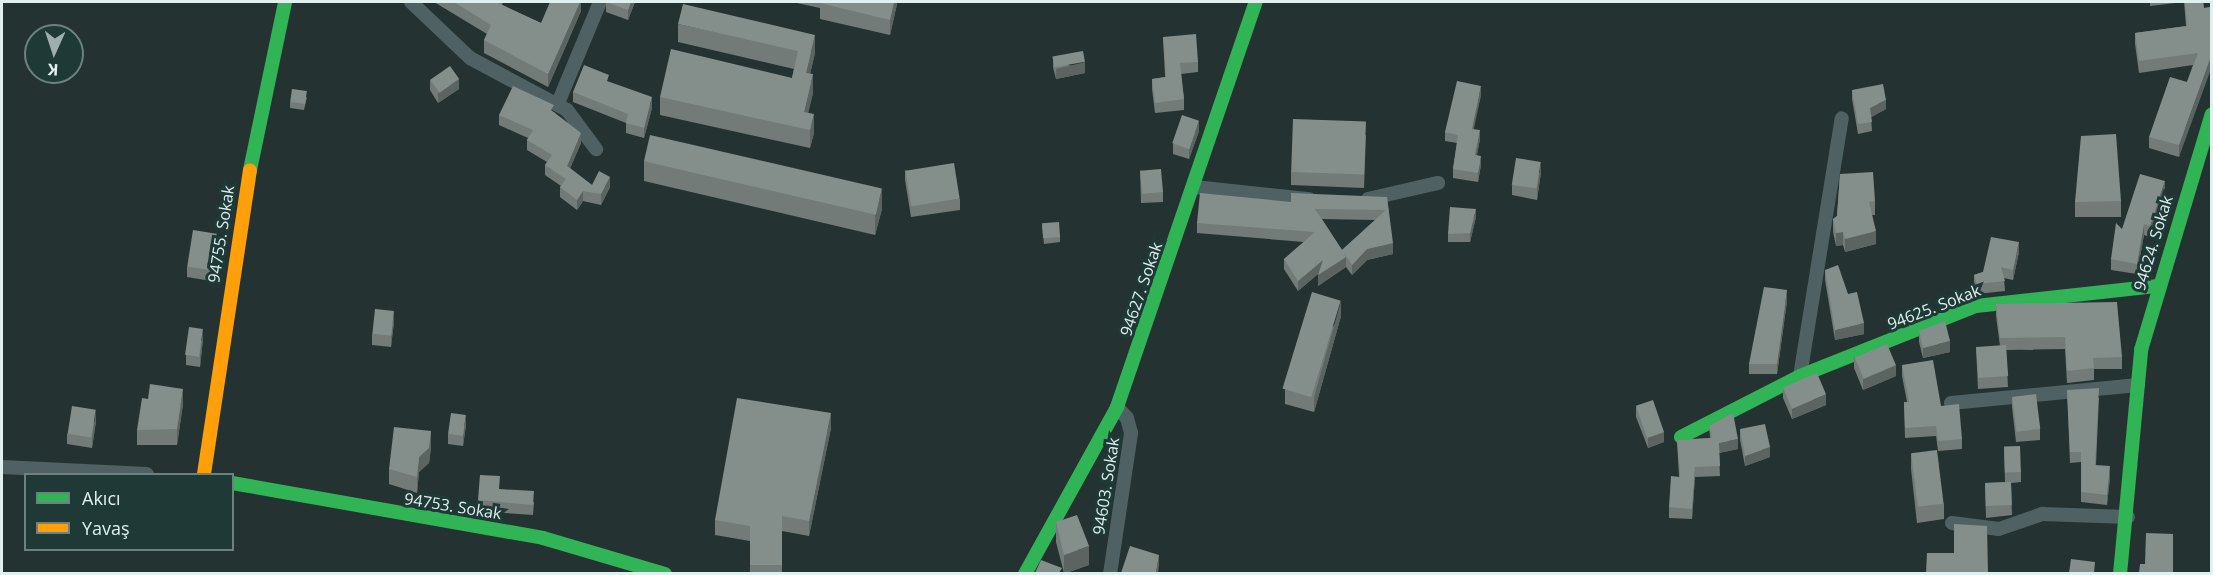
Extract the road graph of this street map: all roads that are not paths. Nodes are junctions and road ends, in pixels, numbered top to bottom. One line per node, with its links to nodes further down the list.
1 (285, 2): 21 (street, 94755. Sokak)
2 (411, 2): 5 (street)
3 (600, 2): 5 (street)
4 (1256, 2): 10 (street, 94627. Sokak)
5 (558, 103): 8 (street)
6 (2211, 114): 13 (street, 94624. Sokak)
7 (1842, 118): 14 (street)
8 (596, 148)
9 (1438, 183): 12 (street)
10 (1194, 187): 11 (street); 17 (street, 94627. Sokak)
11 (1325, 200)
12 (1355, 200)
13 (2156, 285): 14 (street, 94625. Sokak); 15 (street, 94624. Sokak)
14 (1800, 375): 18 (street, 94625. Sokak)
15 (2138, 385): 16 (street); 23 (street, 94624. Sokak)
16 (1951, 403)
17 (1117, 407): 26 (street, 94627. Sokak); 27 (street, 94603. Sokak)
18 (1681, 437)
19 (2, 467): 20 (street)
20 (126, 473)
21 (204, 473)
22 (234, 483): 25 (street, 94753. Sokak)
23 (2127, 517): 24 (street); 28 (street, 94624. Sokak)
24 (1952, 523)
25 (665, 573)
26 (1025, 573)
27 (1110, 573)
28 (2120, 573)

